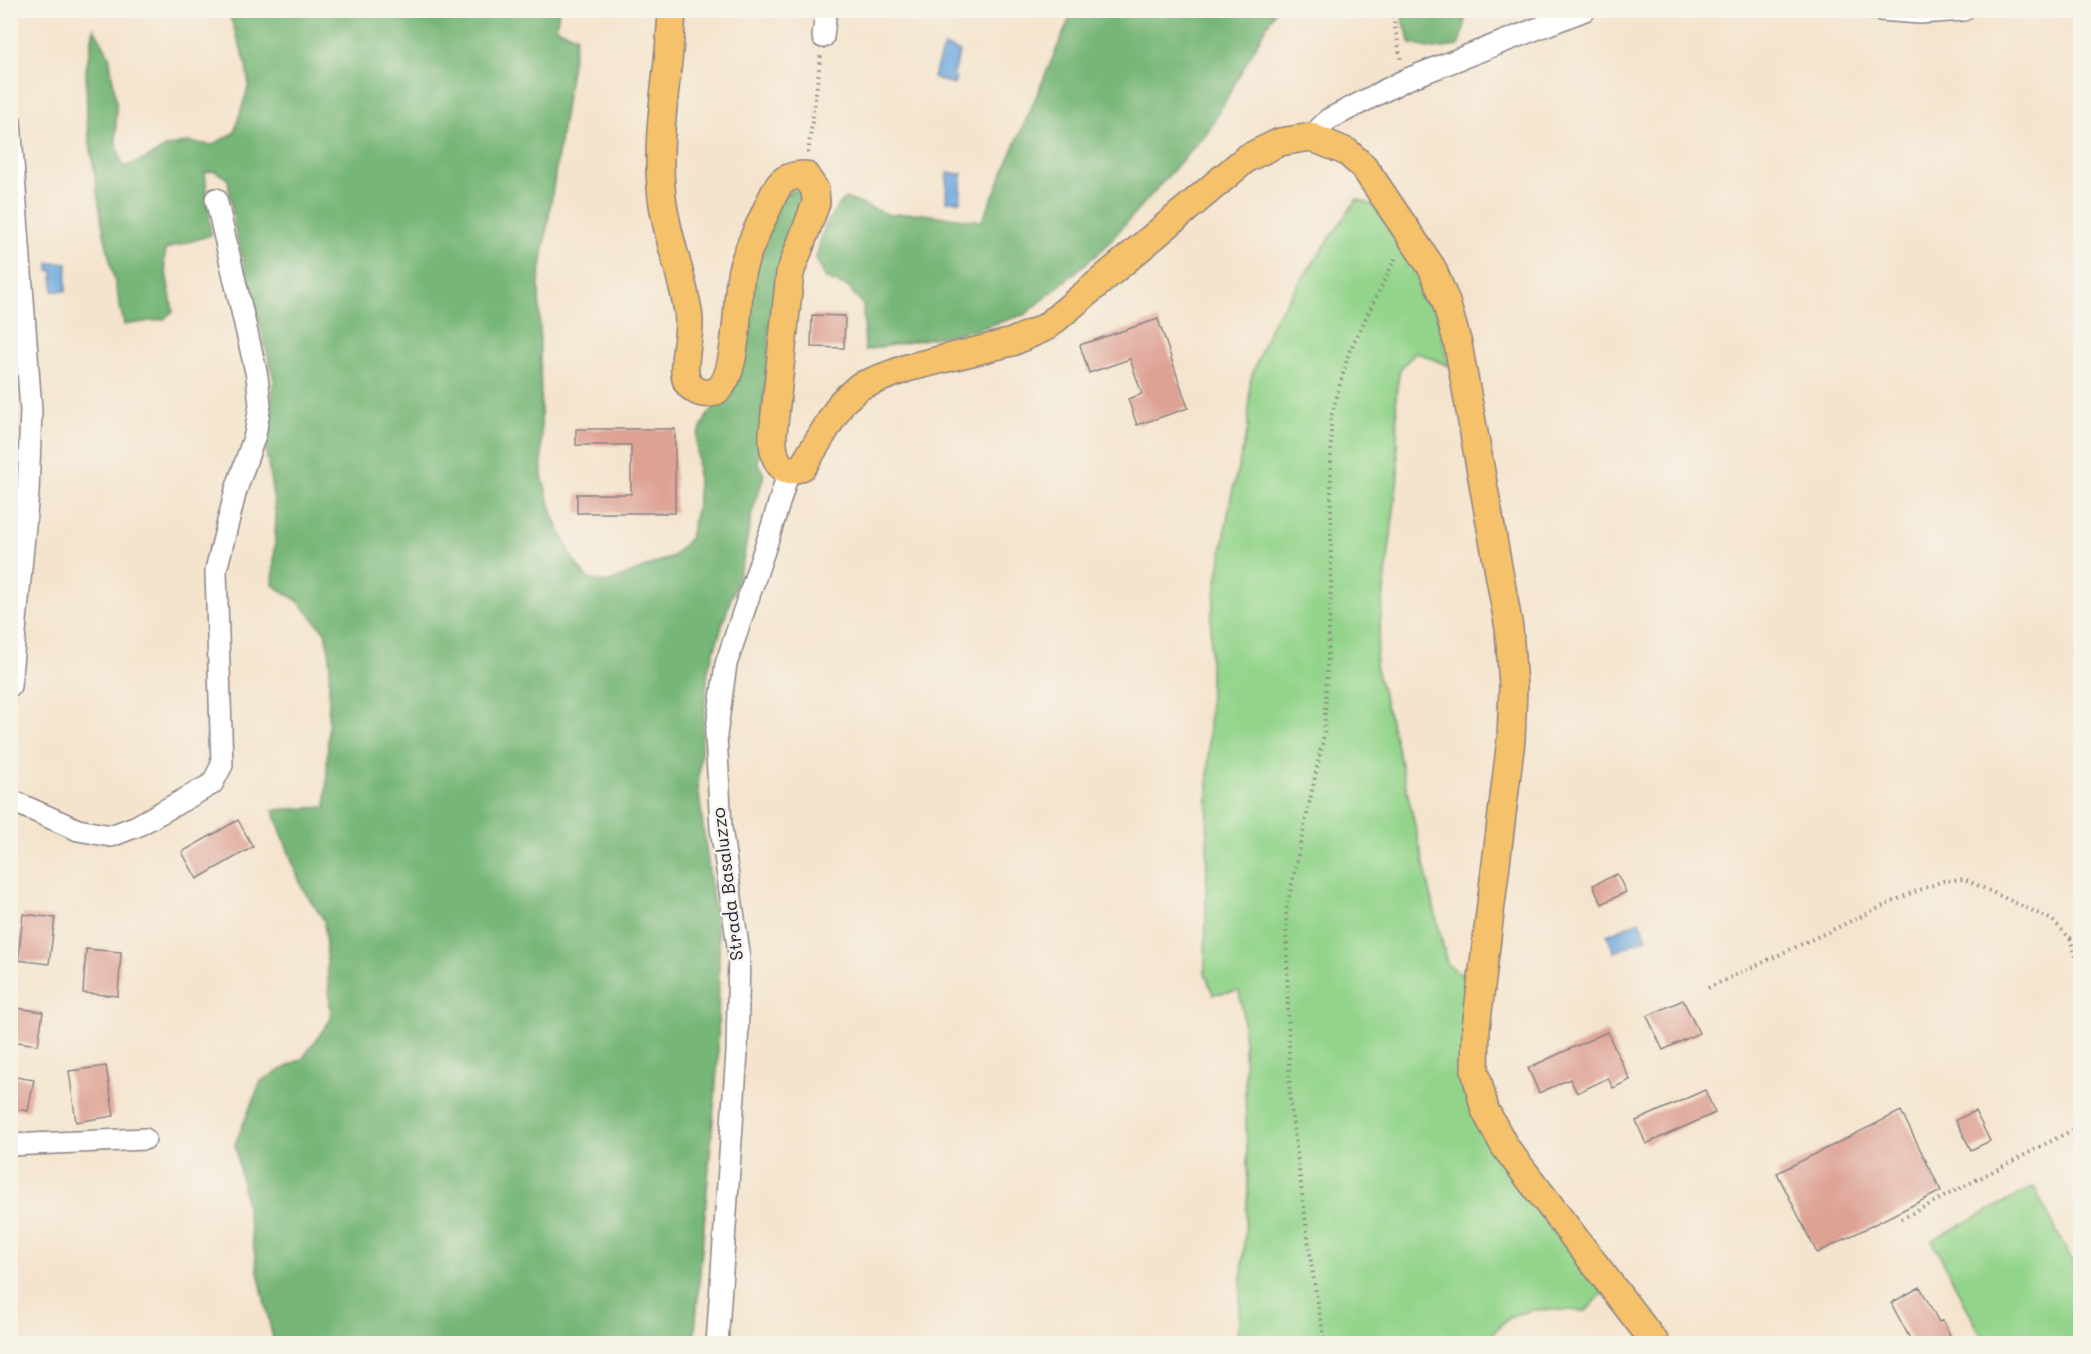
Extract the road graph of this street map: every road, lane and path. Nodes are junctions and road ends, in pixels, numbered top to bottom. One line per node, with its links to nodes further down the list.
1 (672, 10): 11 (main road)
2 (826, 10): 7 (street)
3 (1392, 10): 8 (path)
4 (1585, 10): 8 (street)
5 (1880, 10): 6 (street)
6 (1964, 10)
7 (823, 37): 11 (path)
8 (1405, 80): 10 (street)
9 (10, 121): 15 (street)
10 (1311, 137): 13 (main road); 14 (main road)
11 (805, 175): 14 (main road)
12 (216, 199): 16 (street)
13 (1409, 233): 26 (path); 27 (main road)
14 (789, 470): 25 (street, Strada Basaluzzo)
15 (10, 686)
16 (10, 800)
17 (2070, 938): 18 (path); 19 (path); 20 (path)
18 (2080, 940)
19 (2080, 973)
20 (1708, 988)
21 (2080, 1126): 24 (path)
22 (145, 1138): 23 (street)
23 (10, 1144)
24 (1901, 1219)
25 (717, 1344)
26 (1325, 1344)
27 (1656, 1344)

